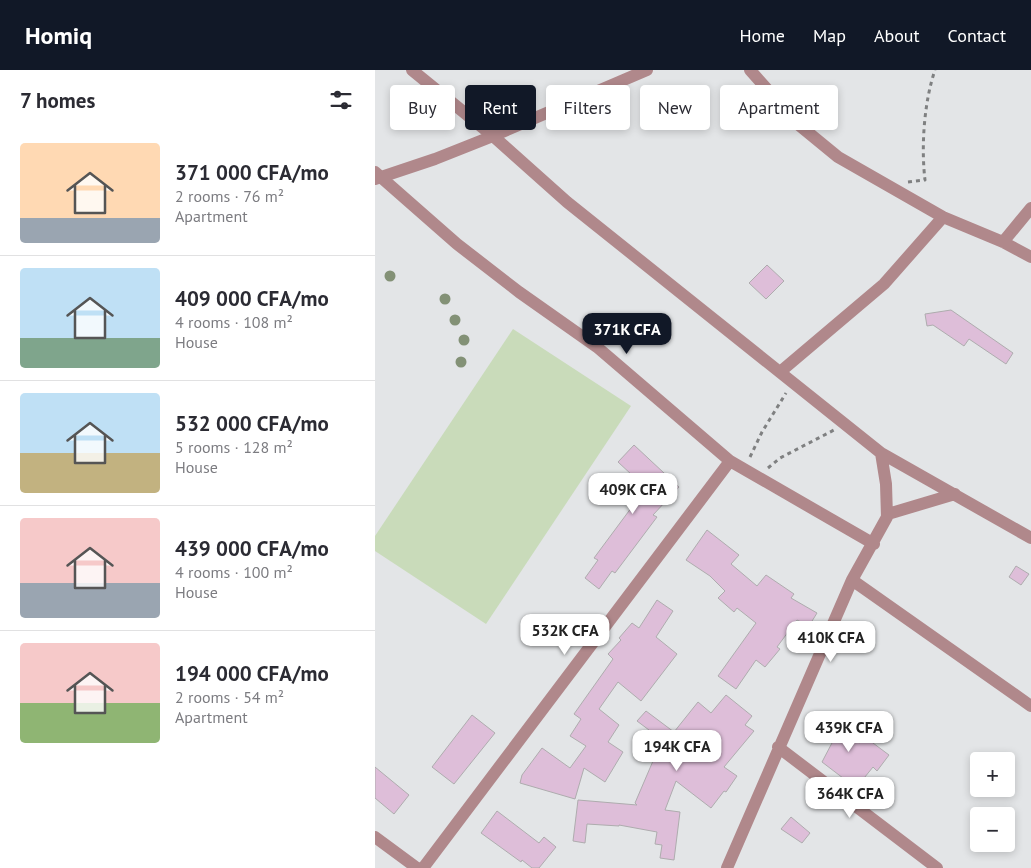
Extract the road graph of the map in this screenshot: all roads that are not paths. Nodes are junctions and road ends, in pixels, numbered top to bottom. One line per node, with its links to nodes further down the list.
1 (412, 70): 4 (street)
2 (647, 70): 4 (street)
3 (750, 70): 7 (street)
4 (493, 136): 5 (street); 10 (street)
5 (377, 176): 12 (street)
6 (1031, 208): 8 (street)
7 (943, 217): 8 (street); 10 (street)
8 (1003, 242): 9 (street)
9 (1031, 257)
10 (780, 372): 11 (street)
11 (881, 453): 13 (street); 14 (street)
12 (730, 461): 16 (street); 22 (street)
13 (955, 494): 14 (street); 15 (street)
14 (888, 514): 16 (street)
15 (1028, 532)
16 (874, 544): 17 (street)
17 (852, 580): 18 (street); 19 (street)
18 (1031, 706)
19 (778, 747): 23 (street); 24 (street)
20 (375, 837): 21 (street)
21 (417, 868)
22 (423, 868)
23 (727, 868)
24 (937, 868)

